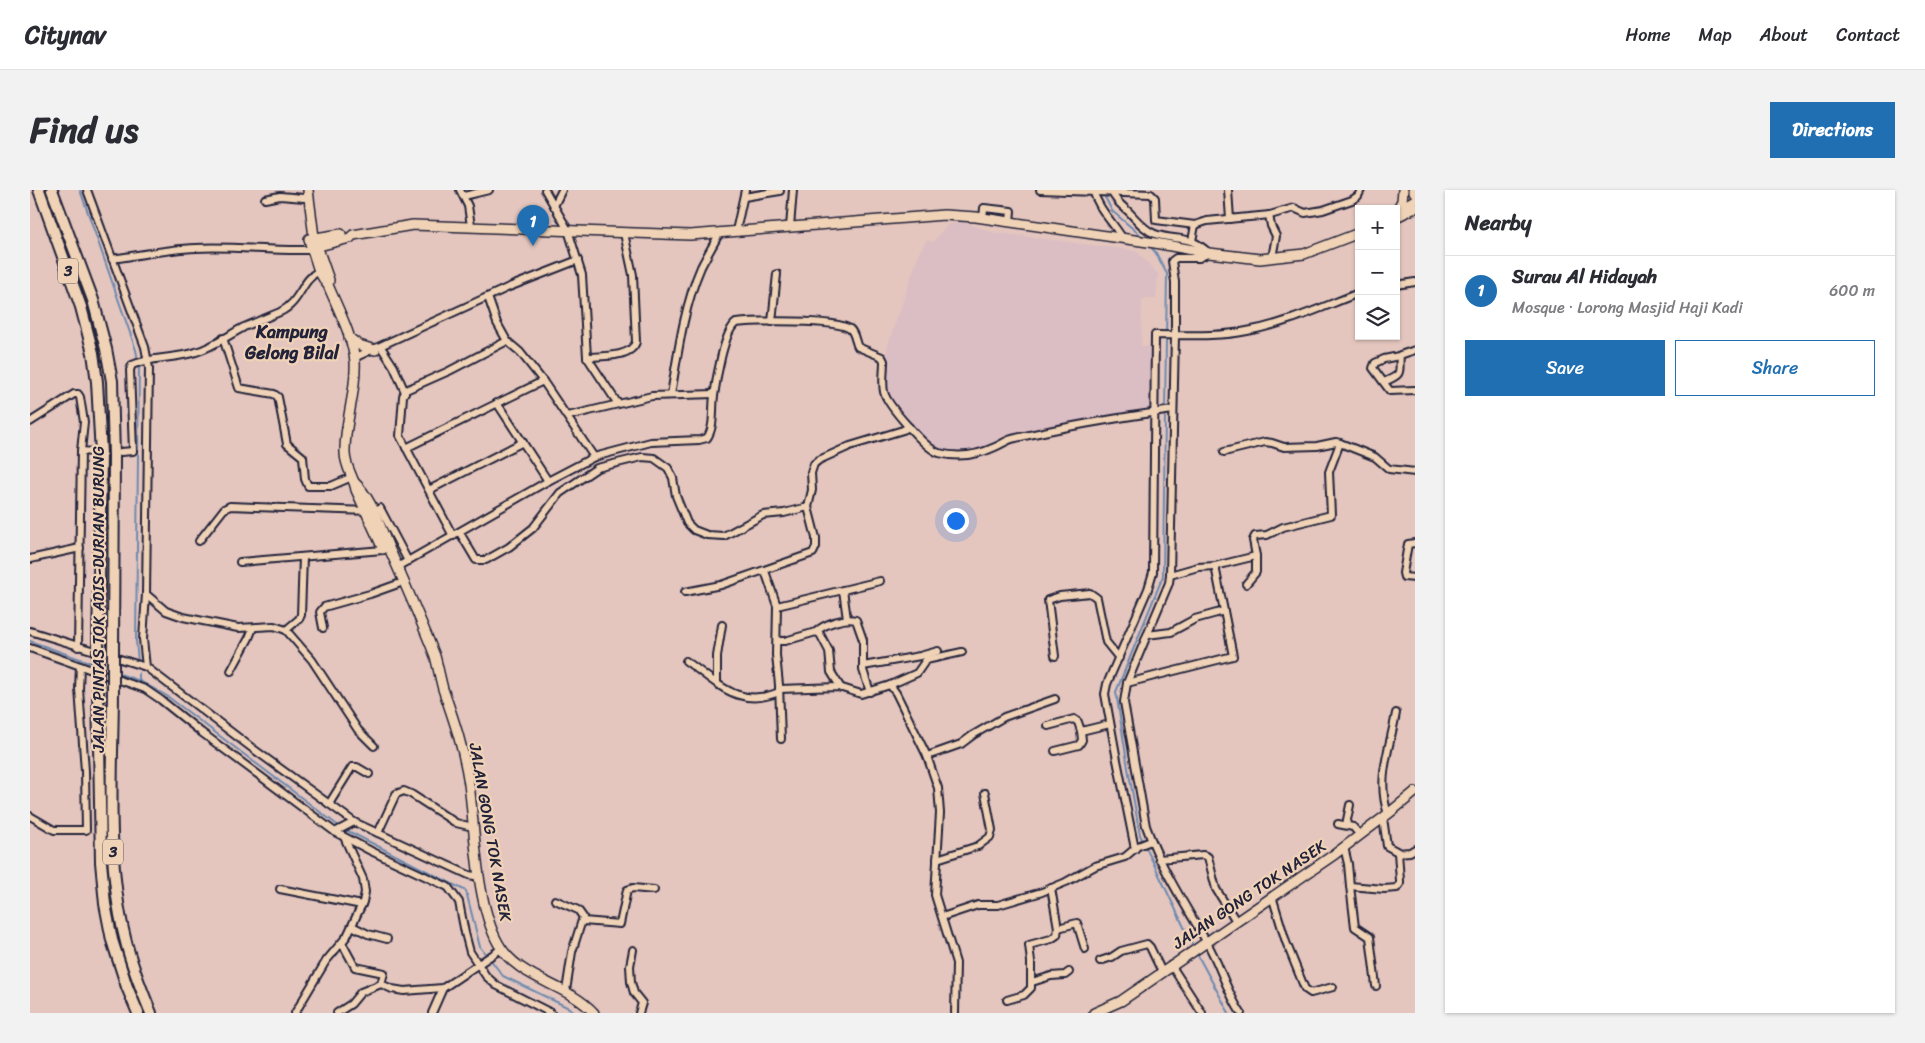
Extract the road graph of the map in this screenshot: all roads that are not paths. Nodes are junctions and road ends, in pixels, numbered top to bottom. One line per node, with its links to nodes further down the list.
1 (39, 190): 209 (main road, JALAN PINTAS TOK ADIS-DURIAN BURUNG / 3, bridge)
2 (52, 190): 210 (main road, JALAN PINTAS TOK ADIS-DURIAN BURUNG / 3, bridge)
3 (87, 190): 45 (street)
4 (489, 190): 16 (street)
5 (546, 190): 21 (street)
6 (562, 190): 21 (street)
7 (745, 190): 18 (street)
8 (793, 190): 32 (street)
9 (1040, 190): 14 (street)
10 (1228, 190): 28 (street)
11 (1361, 190): 25 (street)
12 (1404, 190): 20 (main road); 22 (main road)
13 (780, 192): 18 (street)
14 (1094, 192): 17 (street); 40 (street)
15 (306, 193): 19 (street); 27 (main road, JALAN GONG TOK NASEK); 42 (main road, JALAN GONG TOK NASEK)
16 (462, 193): 31 (street)
17 (1111, 193): 29 (street); 38 (street)
18 (744, 197): 34 (street)
19 (265, 199)
20 (1414, 199): 23 (main road)
21 (554, 206): 33 (street)
22 (1400, 206)
23 (1400, 211)
24 (1400, 214): 26 (main road)
25 (1269, 215): 28 (street); 44 (street)
26 (1415, 215)
27 (311, 219): 39 (main road); 42 (main road, JALAN GONG TOK NASEK)
28 (1230, 219): 30 (street)
29 (1164, 222): 30 (street); 38 (street)
30 (1195, 225): 41 (street)
31 (471, 226): 33 (main road); 39 (main road)
32 (790, 227): 34 (main road); 40 (main road)
33 (568, 230): 36 (main road); 46 (street)
34 (736, 231): 35 (main road)
35 (720, 232): 36 (main road); 71 (street)
36 (624, 233): 64 (street)
37 (1355, 235): 44 (main road)
38 (1164, 236): 41 (street)
39 (335, 238): 42 (main road); 47 (main road)
40 (1123, 239): 43 (main road)
41 (1192, 241): 43 (street)
42 (313, 243): 45 (street); 47 (main road, JALAN GONG TOK NASEK); 48 (main road, JALAN GONG TOK NASEK)
43 (1209, 253): 44 (main road); 56 (street)
44 (1272, 258)
45 (112, 259): 65 (street)
46 (578, 260): 54 (street); 64 (street)
47 (322, 261): 52 (main road, JALAN GONG TOK NASEK)
48 (319, 271): 52 (main road, JALAN GONG TOK NASEK); 57 (street)
49 (777, 274): 55 (street)
50 (1415, 282): 51 (street)
51 (1400, 284)
52 (328, 285): 58 (main road, JALAN GONG TOK NASEK)
53 (1355, 295): 56 (street)
54 (488, 297): 59 (street); 60 (street)
55 (772, 322): 70 (street); 78 (street)
56 (1175, 335): 74 (street); 75 (street)
57 (223, 338): 65 (street); 88 (street)
58 (349, 338): 60 (main road); 63 (main road, JALAN GONG TOK NASEK)
59 (507, 341): 66 (street); 69 (street)
60 (378, 348): 63 (street); 69 (street)
61 (1415, 350): 62 (street)
62 (1399, 356): 67 (street); 67 (street)
63 (354, 358): 88 (main road, JALAN GONG TOK NASEK)
64 (587, 358): 73 (street)
65 (145, 361): 84 (street); 114 (street)
66 (543, 381): 72 (street); 76 (street)
67 (1384, 382): 68 (street)
68 (1415, 390)
69 (405, 392): 81 (street)
70 (714, 394): 71 (street); 86 (street)
71 (671, 395): 73 (street)
72 (498, 404): 79 (street); 81 (street)
73 (618, 404): 76 (street)
74 (1174, 410): 75 (street); 107 (street)
75 (1154, 412): 78 (street); 126 (street)
76 (568, 416): 86 (street)
77 (30, 422): 82 (street)
78 (909, 427): 91 (street)
79 (522, 442): 89 (street); 90 (street)
80 (1340, 443): 85 (street); 87 (street); 99 (street)
81 (406, 448): 90 (street)
82 (81, 451): 83 (street); 97 (street)
83 (93, 452)
84 (121, 452)
85 (1224, 452)
86 (594, 457): 89 (street)
87 (1415, 472)
88 (353, 479): 92 (main road, JALAN GONG TOK NASEK)
89 (548, 481): 93 (street)
90 (429, 490): 94 (street)
91 (808, 507): 93 (street); 106 (street)
92 (373, 510): 95 (street); 98 (main road, JALAN GONG TOK NASEK); 102 (street); 104 (main road, JALAN GONG TOK NASEK)
93 (460, 533): 94 (street)
94 (453, 536): 102 (street)
95 (199, 541)
96 (1415, 543): 108 (street)
97 (80, 548): 101 (street); 127 (street)
98 (384, 550): 100 (street); 104 (main road, JALAN GONG TOK NASEK)
99 (1256, 556): 105 (street); 111 (street)
100 (303, 557): 103 (street); 121 (street)
101 (30, 559)
102 (408, 561): 104 (street)
103 (240, 562)
104 (393, 565): 109 (main road); 138 (main road, JALAN GONG TOK NASEK)
105 (1215, 566): 107 (street); 116 (street)
106 (765, 571): 113 (street); 115 (street)
107 (1170, 574): 124 (street)
108 (1415, 578)
109 (397, 580): 120 (street); 138 (main road, JALAN GONG TOK NASEK)
110 (880, 581): 112 (street)
111 (1246, 584)
112 (843, 590): 115 (street); 117 (street)
113 (685, 592)
114 (146, 594): 119 (street); 136 (street)
115 (777, 606): 125 (street)
116 (1224, 611): 124 (street); 141 (street)
117 (847, 619): 123 (street); 137 (street)
118 (722, 625): 140 (street)
119 (253, 628): 121 (street); 139 (street)
120 (323, 628)
121 (286, 630): 152 (street)
122 (30, 631): 127 (street)
123 (816, 632): 125 (street); 143 (street)
124 (1148, 635): 141 (street)
125 (776, 641): 144 (street)
126 (1125, 643): 129 (street); 133 (street)
127 (78, 647): 136 (street)
128 (30, 648): 135 (street)
129 (1109, 648): 132 (street); 133 (street)
130 (938, 651): 137 (street)
131 (962, 652): 142 (street)
132 (1055, 656)
133 (1119, 658): 148 (street)
134 (686, 661): 140 (street)
135 (80, 666): 160 (street); 166 (street)
136 (146, 666): 158 (street)
137 (863, 666): 145 (street)
138 (437, 668): 165 (main road, JALAN GONG TOK NASEK)
139 (230, 671)
140 (716, 682): 144 (street)
141 (1127, 683): 170 (street)
142 (890, 685): 145 (street); 154 (street)
143 (842, 688): 144 (street); 145 (street)
144 (779, 691): 151 (street)
145 (870, 692)
146 (1055, 699): 154 (street)
147 (1396, 712): 161 (street)
148 (1110, 724): 150 (street); 172 (street)
149 (1048, 726): 150 (street)
150 (1081, 731): 153 (street)
151 (781, 739)
152 (374, 746)
153 (1054, 751)
154 (928, 756): 175 (street)
155 (369, 774): 158 (street)
156 (1415, 792): 161 (main road, JALAN GONG TOK NASEK)
157 (985, 793): 175 (street)
158 (329, 804): 162 (street)
159 (1350, 805): 164 (street)
160 (30, 816)
161 (1386, 816): 168 (main road, JALAN GONG TOK NASEK); 174 (street)
162 (352, 823): 166 (street); 167 (street)
163 (1338, 824): 164 (street)
164 (1346, 825): 168 (street)
165 (473, 827): 167 (street); 177 (main road, JALAN GONG TOK NASEK)
166 (338, 831): 169 (street)
167 (378, 834): 177 (street)
168 (1360, 835): 171 (main road, JALAN GONG TOK NASEK)
169 (344, 838): 184 (street); 197 (street)
170 (1150, 841): 172 (street); 176 (street)
171 (1344, 847): 178 (street); 182 (main road, JALAN GONG TOK NASEK)
172 (1136, 848): 179 (street)
173 (1415, 849): 174 (street)
174 (1398, 853): 178 (street)
175 (937, 859): 185 (street)
176 (1159, 859): 186 (street); 191 (street)
177 (480, 877): 195 (main road, JALAN GONG TOK NASEK)
178 (1350, 886): 203 (street)
179 (1051, 888): 185 (street); 189 (street)
180 (280, 889): 184 (street)
181 (654, 890): 187 (street)
182 (1272, 896): 186 (main road, JALAN GONG TOK NASEK); 204 (street)
183 (555, 900): 187 (street)
184 (362, 905): 188 (street)
185 (942, 917): 216 (street)
186 (1236, 920): 191 (main road, JALAN GONG TOK NASEK)
187 (582, 921): 206 (street)
188 (352, 926): 190 (street); 192 (street)
189 (1058, 928): 193 (street); 201 (street)
190 (388, 939)
191 (1205, 942): 198 (main road, JALAN GONG TOK NASEK); 219 (street)
192 (342, 943): 202 (street); 208 (street)
193 (1085, 949)
194 (633, 950): 215 (street)
195 (497, 951): 197 (street); 206 (main road, JALAN GONG TOK NASEK)
196 (1100, 961): 200 (street)
197 (481, 962): 205 (street); 213 (street)
198 (1172, 965): 200 (main road, JALAN GONG TOK NASEK); 218 (street)
199 (1069, 972): 201 (street)
200 (1162, 972): 217 (main road, JALAN GONG TOK NASEK)
201 (1032, 982): 207 (street)
202 (381, 984): 205 (street); 211 (street)
203 (1376, 986)
204 (1333, 987)
205 (443, 988): 212 (street)
206 (566, 991): 214 (main road, JALAN GONG TOK NASEK)
207 (1007, 1000)
208 (297, 1012)
209 (138, 1013)
210 (152, 1013)
211 (337, 1013)
212 (432, 1013)
213 (551, 1013)
214 (594, 1013)
215 (639, 1013)
216 (955, 1013)
217 (1094, 1013)
218 (1202, 1013)
219 (1241, 1013)

